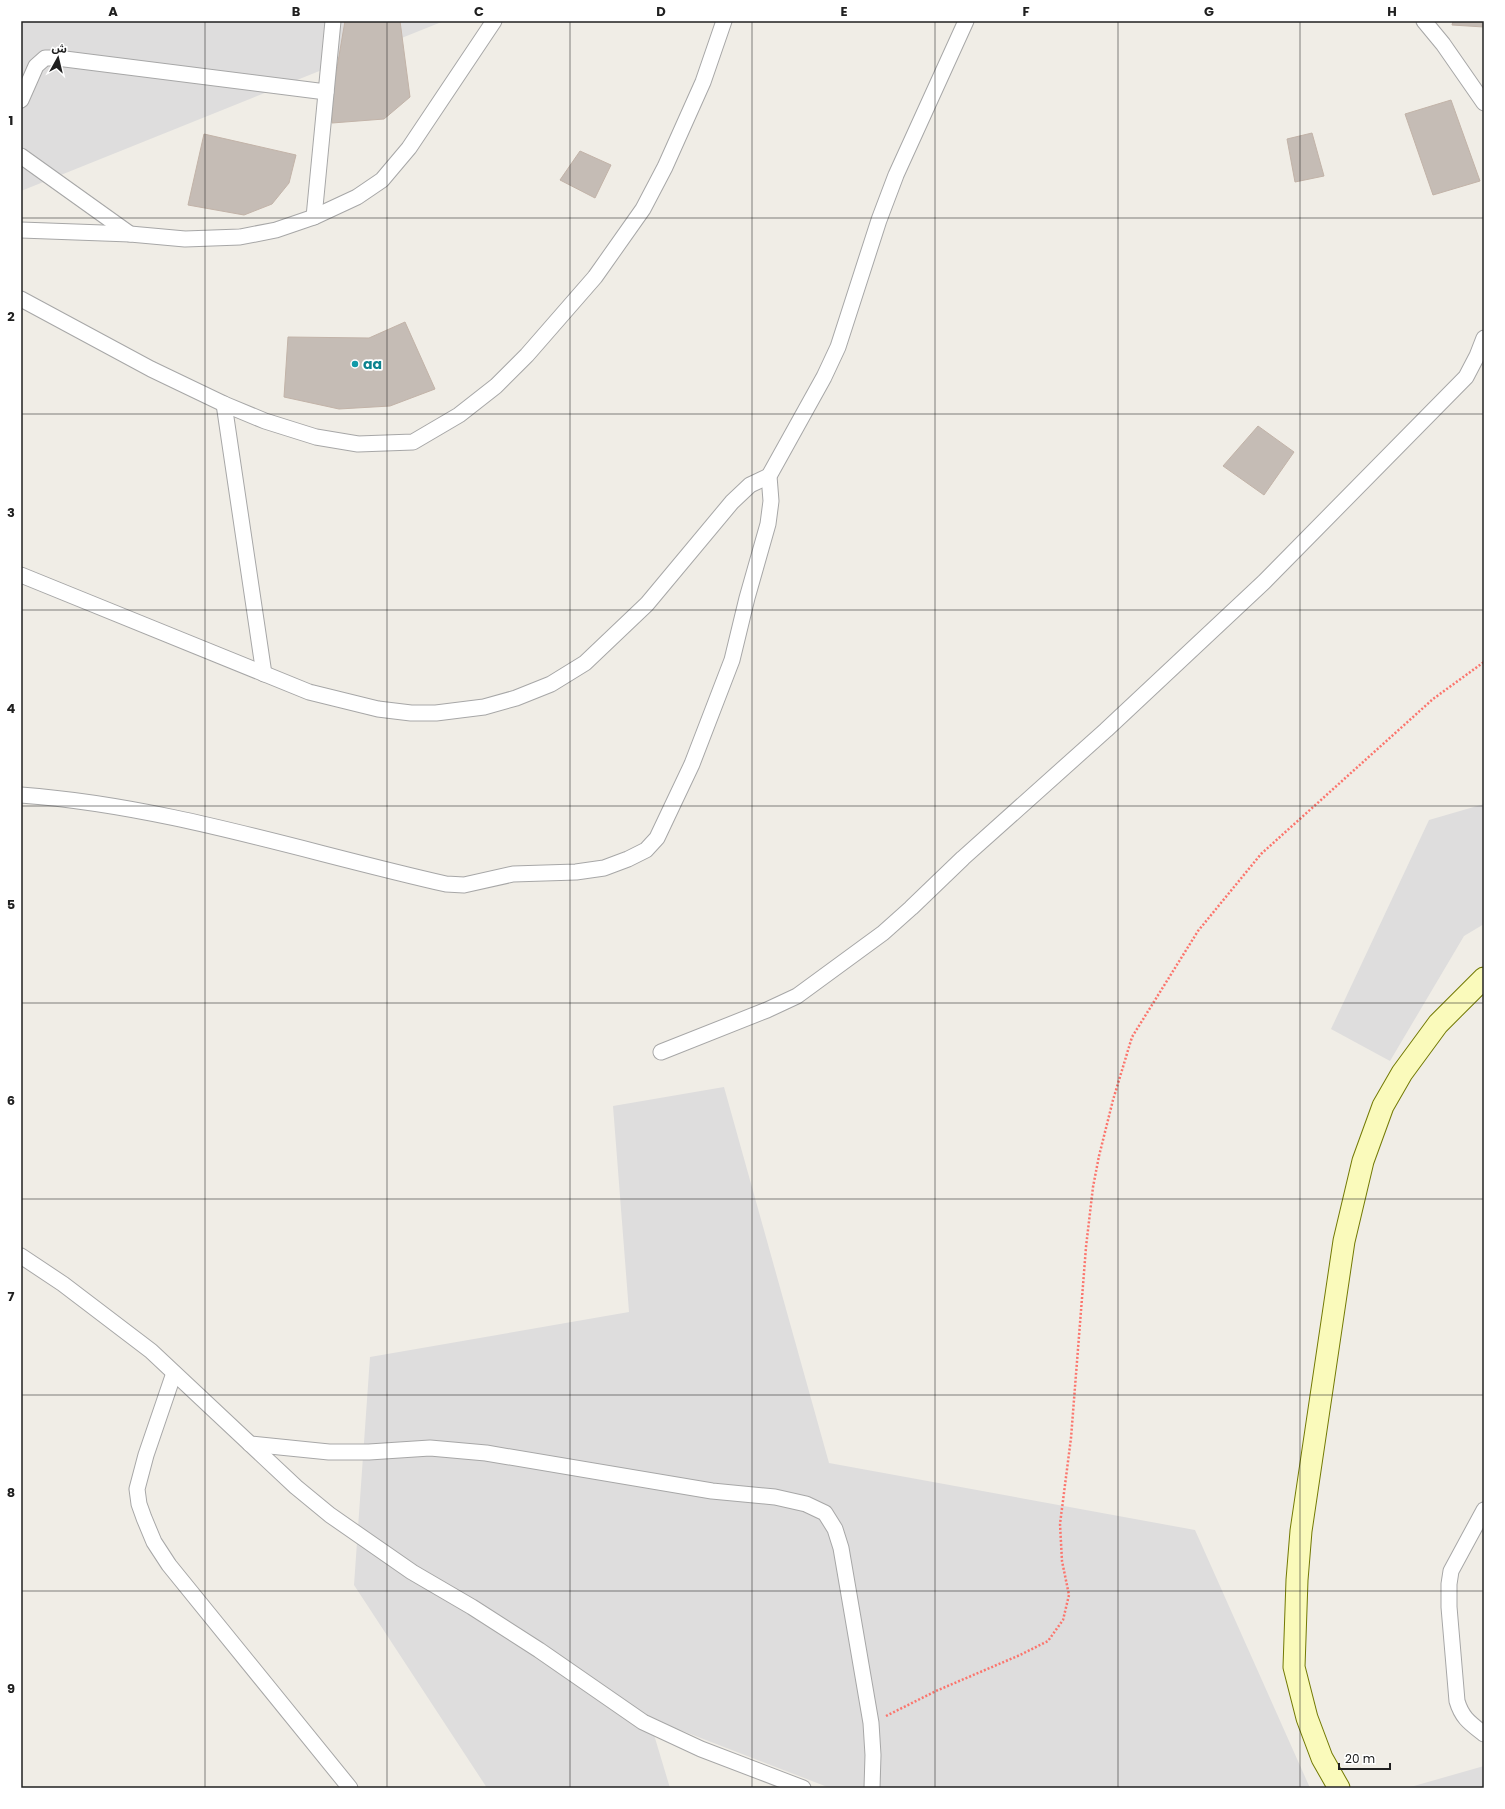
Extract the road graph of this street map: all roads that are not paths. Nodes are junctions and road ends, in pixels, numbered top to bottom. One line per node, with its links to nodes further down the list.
1 (333, 21): 6 (street)
2 (494, 21): 10 (street)
3 (724, 21): 15 (street)
4 (966, 21): 16 (street)
5 (1424, 21): 8 (street)
6 (326, 92): 7 (street); 10 (street)
7 (21, 100)
8 (1484, 103)
9 (21, 156): 12 (street)
10 (314, 217): 12 (street)
11 (21, 230): 12 (street)
12 (130, 234)
13 (21, 299): 15 (street)
14 (1484, 338): 21 (street)
15 (224, 404): 18 (street)
16 (769, 476): 18 (street); 19 (street)
17 (21, 575): 18 (street)
18 (264, 674)
19 (21, 795)
20 (1484, 978): 30 (main road)
21 (661, 1052)
22 (21, 1256): 23 (street)
23 (174, 1373): 24 (street); 27 (street)
24 (250, 1444): 28 (street); 29 (street)
25 (1484, 1510): 26 (street)
26 (1484, 1734)
27 (350, 1788)
28 (803, 1788)
29 (872, 1788)
30 (1340, 1788)

